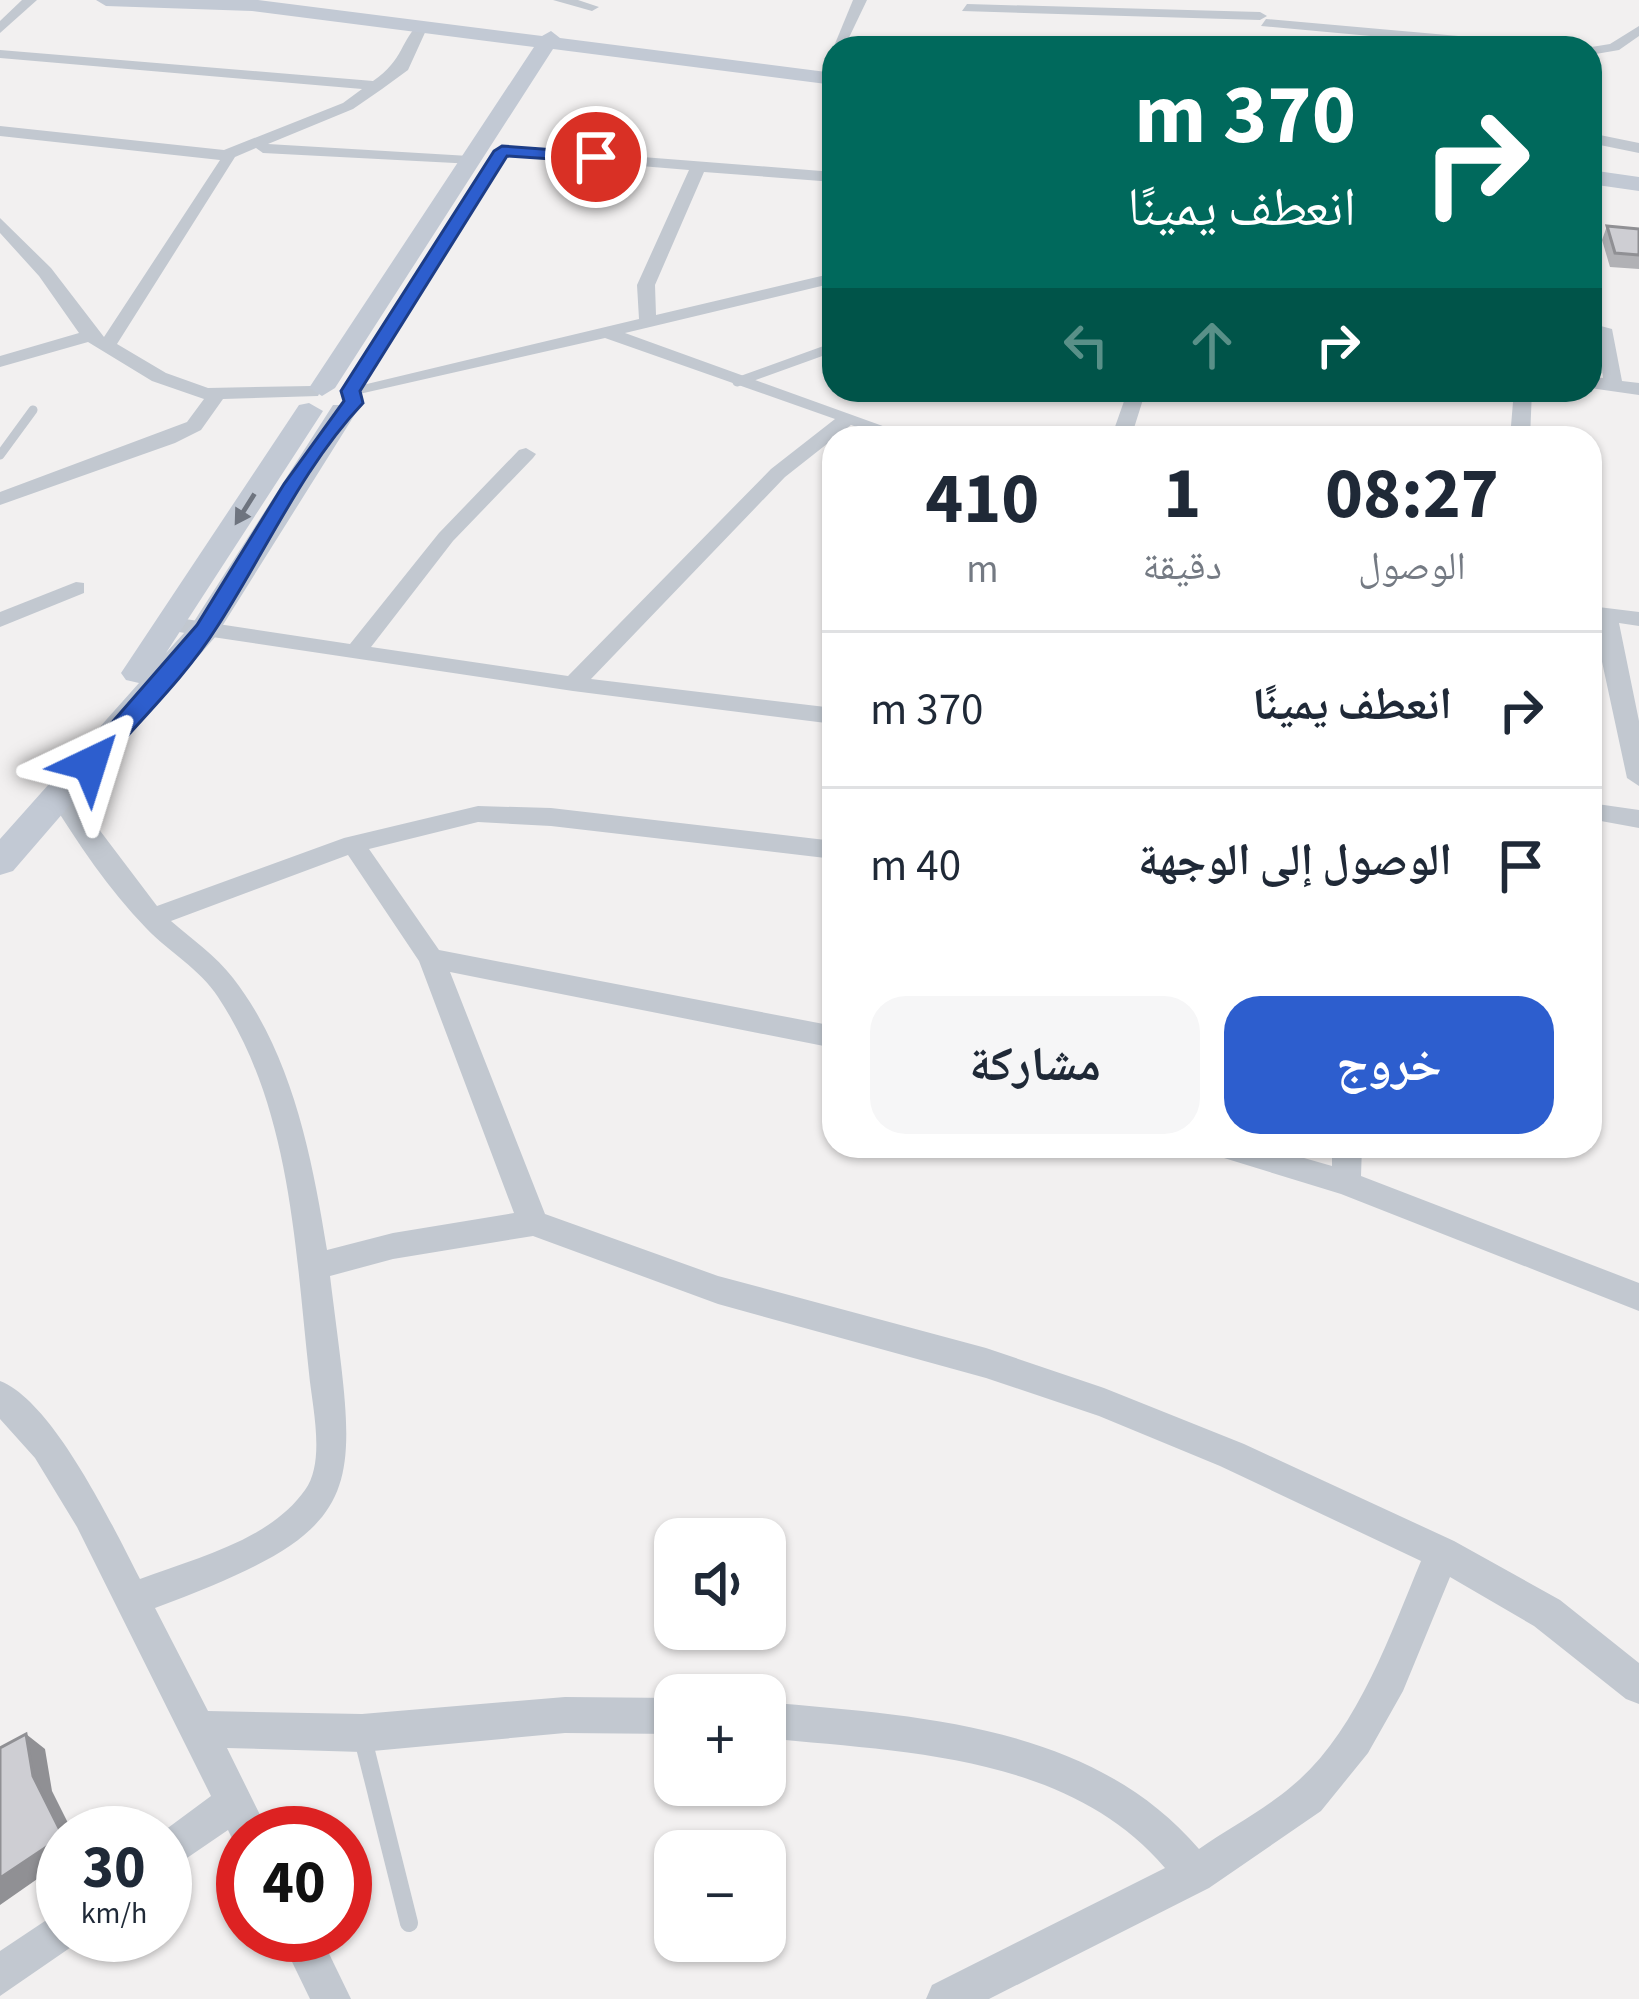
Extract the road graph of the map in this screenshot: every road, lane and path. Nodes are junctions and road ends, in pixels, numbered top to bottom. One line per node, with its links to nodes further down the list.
1 (30, 0): 10 (street)
2 (106, 0): 9 (street)
3 (253, 0): 15 (street)
4 (560, 0): 7 (street)
5 (860, 0): 13 (street)
6 (1247, 0): 11 (street)
7 (592, 7)
8 (967, 8): 11 (street)
9 (422, 26): 15 (street); 19 (street)
10 (0, 29)
11 (1269, 30): 14 (street)
12 (1639, 30): 16 (street)
13 (845, 36)
14 (1362, 36)
15 (560, 41): 18 (street); 24 (street); 26 (street)
16 (1602, 49)
17 (0, 54): 19 (street)
18 (822, 65)
19 (377, 86): 22 (street)
20 (0, 131): 25 (street)
21 (1602, 140): 23 (street)
22 (253, 147): 25 (street); 26 (street)
23 (1639, 148)
24 (502, 151): 27 (street); 44 (street)
25 (226, 155): 36 (street)
26 (469, 161): 44 (street)
27 (699, 166): 29 (street); 33 (street)
28 (1602, 175): 30 (street)
29 (822, 176)
30 (1639, 180)
31 (0, 223): 36 (street)
32 (822, 281): 33 (street)
33 (648, 324): 35 (street)
34 (1604, 329): 41 (street)
35 (610, 334): 39 (street); 44 (street)
36 (99, 341): 38 (street); 43 (street)
37 (822, 351): 39 (lane)
38 (0, 362)
39 (737, 382): 46 (street)
40 (1602, 384): 41 (street)
41 (1613, 385): 42 (street)
42 (1639, 388)
43 (225, 396): 44 (street); 52 (street)
44 (331, 399): 55 (street)
45 (32, 410): 50 (lane)
46 (846, 420): 47 (street); 48 (street)
47 (838, 426)
48 (866, 426)
49 (822, 439): 60 (street)
50 (0, 454)
51 (526, 454): 59 (street)
52 (0, 499)
53 (76, 588): 56 (street)
54 (1602, 615): 57 (street)
55 (194, 619): 59 (street); 64 (street); 69 (street)
56 (0, 620)
57 (1639, 620)
58 (1602, 630): 63 (street)
59 (361, 644): 60 (street)
60 (578, 676): 61 (street); 62 (street)
61 (822, 699)
62 (822, 714)
63 (1639, 778)
64 (61, 797): 72 (street); 73 (street)
65 (1602, 799): 66 (street)
66 (1639, 804)
67 (1602, 813): 68 (street)
68 (1639, 819)
69 (0, 829)
70 (353, 844): 71 (street); 73 (street); 74 (street)
71 (822, 849)
72 (0, 862)
73 (152, 918): 80 (street)
74 (431, 958): 75 (street); 79 (street)
75 (822, 1035)
76 (1262, 1158): 78 (street)
77 (1347, 1158): 78 (street)
78 (1346, 1183): 81 (street)
79 (532, 1223): 80 (street); 83 (street)
80 (316, 1266): 84 (street)
81 (1639, 1297)
82 (2, 1400): 84 (street)
83 (1442, 1553): 85 (street); 91 (street)
84 (130, 1600): 88 (street)
85 (1639, 1686)
86 (654, 1716): 89 (street)
87 (786, 1723): 91 (street)
88 (197, 1729): 89 (street); 90 (street)
89 (362, 1733): 92 (lane)
90 (236, 1806)
91 (1195, 1874): 97 (street)
92 (409, 1923)
93 (36, 1949): 95 (street)
94 (312, 1962): 96 (street)
95 (0, 1976)
96 (331, 1999)
97 (946, 1999)

